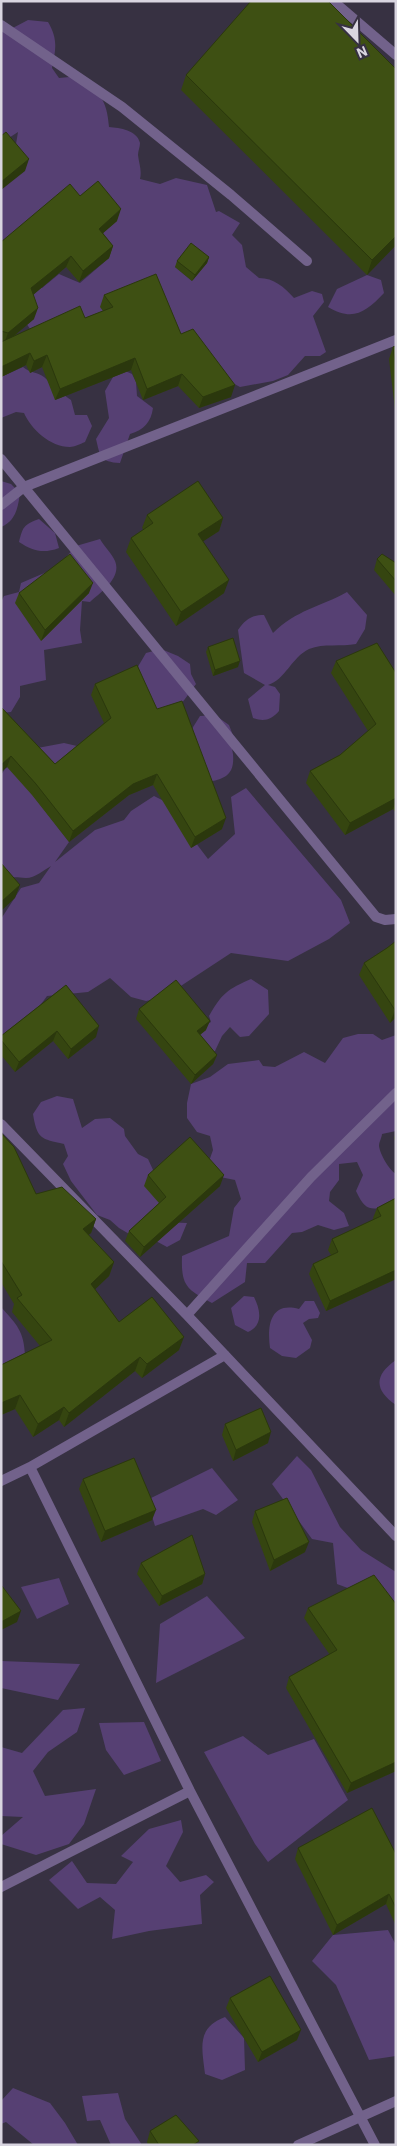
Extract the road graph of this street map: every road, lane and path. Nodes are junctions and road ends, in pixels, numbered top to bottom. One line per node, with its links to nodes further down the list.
1 (333, 1): 3 (street)
2 (1, 25): 4 (street)
3 (396, 55)
4 (307, 262)
5 (396, 340): 7 (street)
6 (1, 459): 7 (street)
7 (24, 487): 8 (street); 9 (street)
8 (1, 506)
9 (396, 919)
10 (396, 1092): 12 (street)
11 (1, 1124): 12 (street)
12 (187, 1315): 13 (street)
13 (225, 1355): 14 (street); 16 (street)
14 (30, 1467): 15 (street); 17 (street)
15 (1, 1481)
16 (396, 1536)
17 (190, 1791): 18 (street); 20 (street)
18 (1, 1887)
19 (396, 2101): 20 (street)
20 (361, 2118): 21 (street); 22 (street)
21 (298, 2145)
22 (375, 2145)

